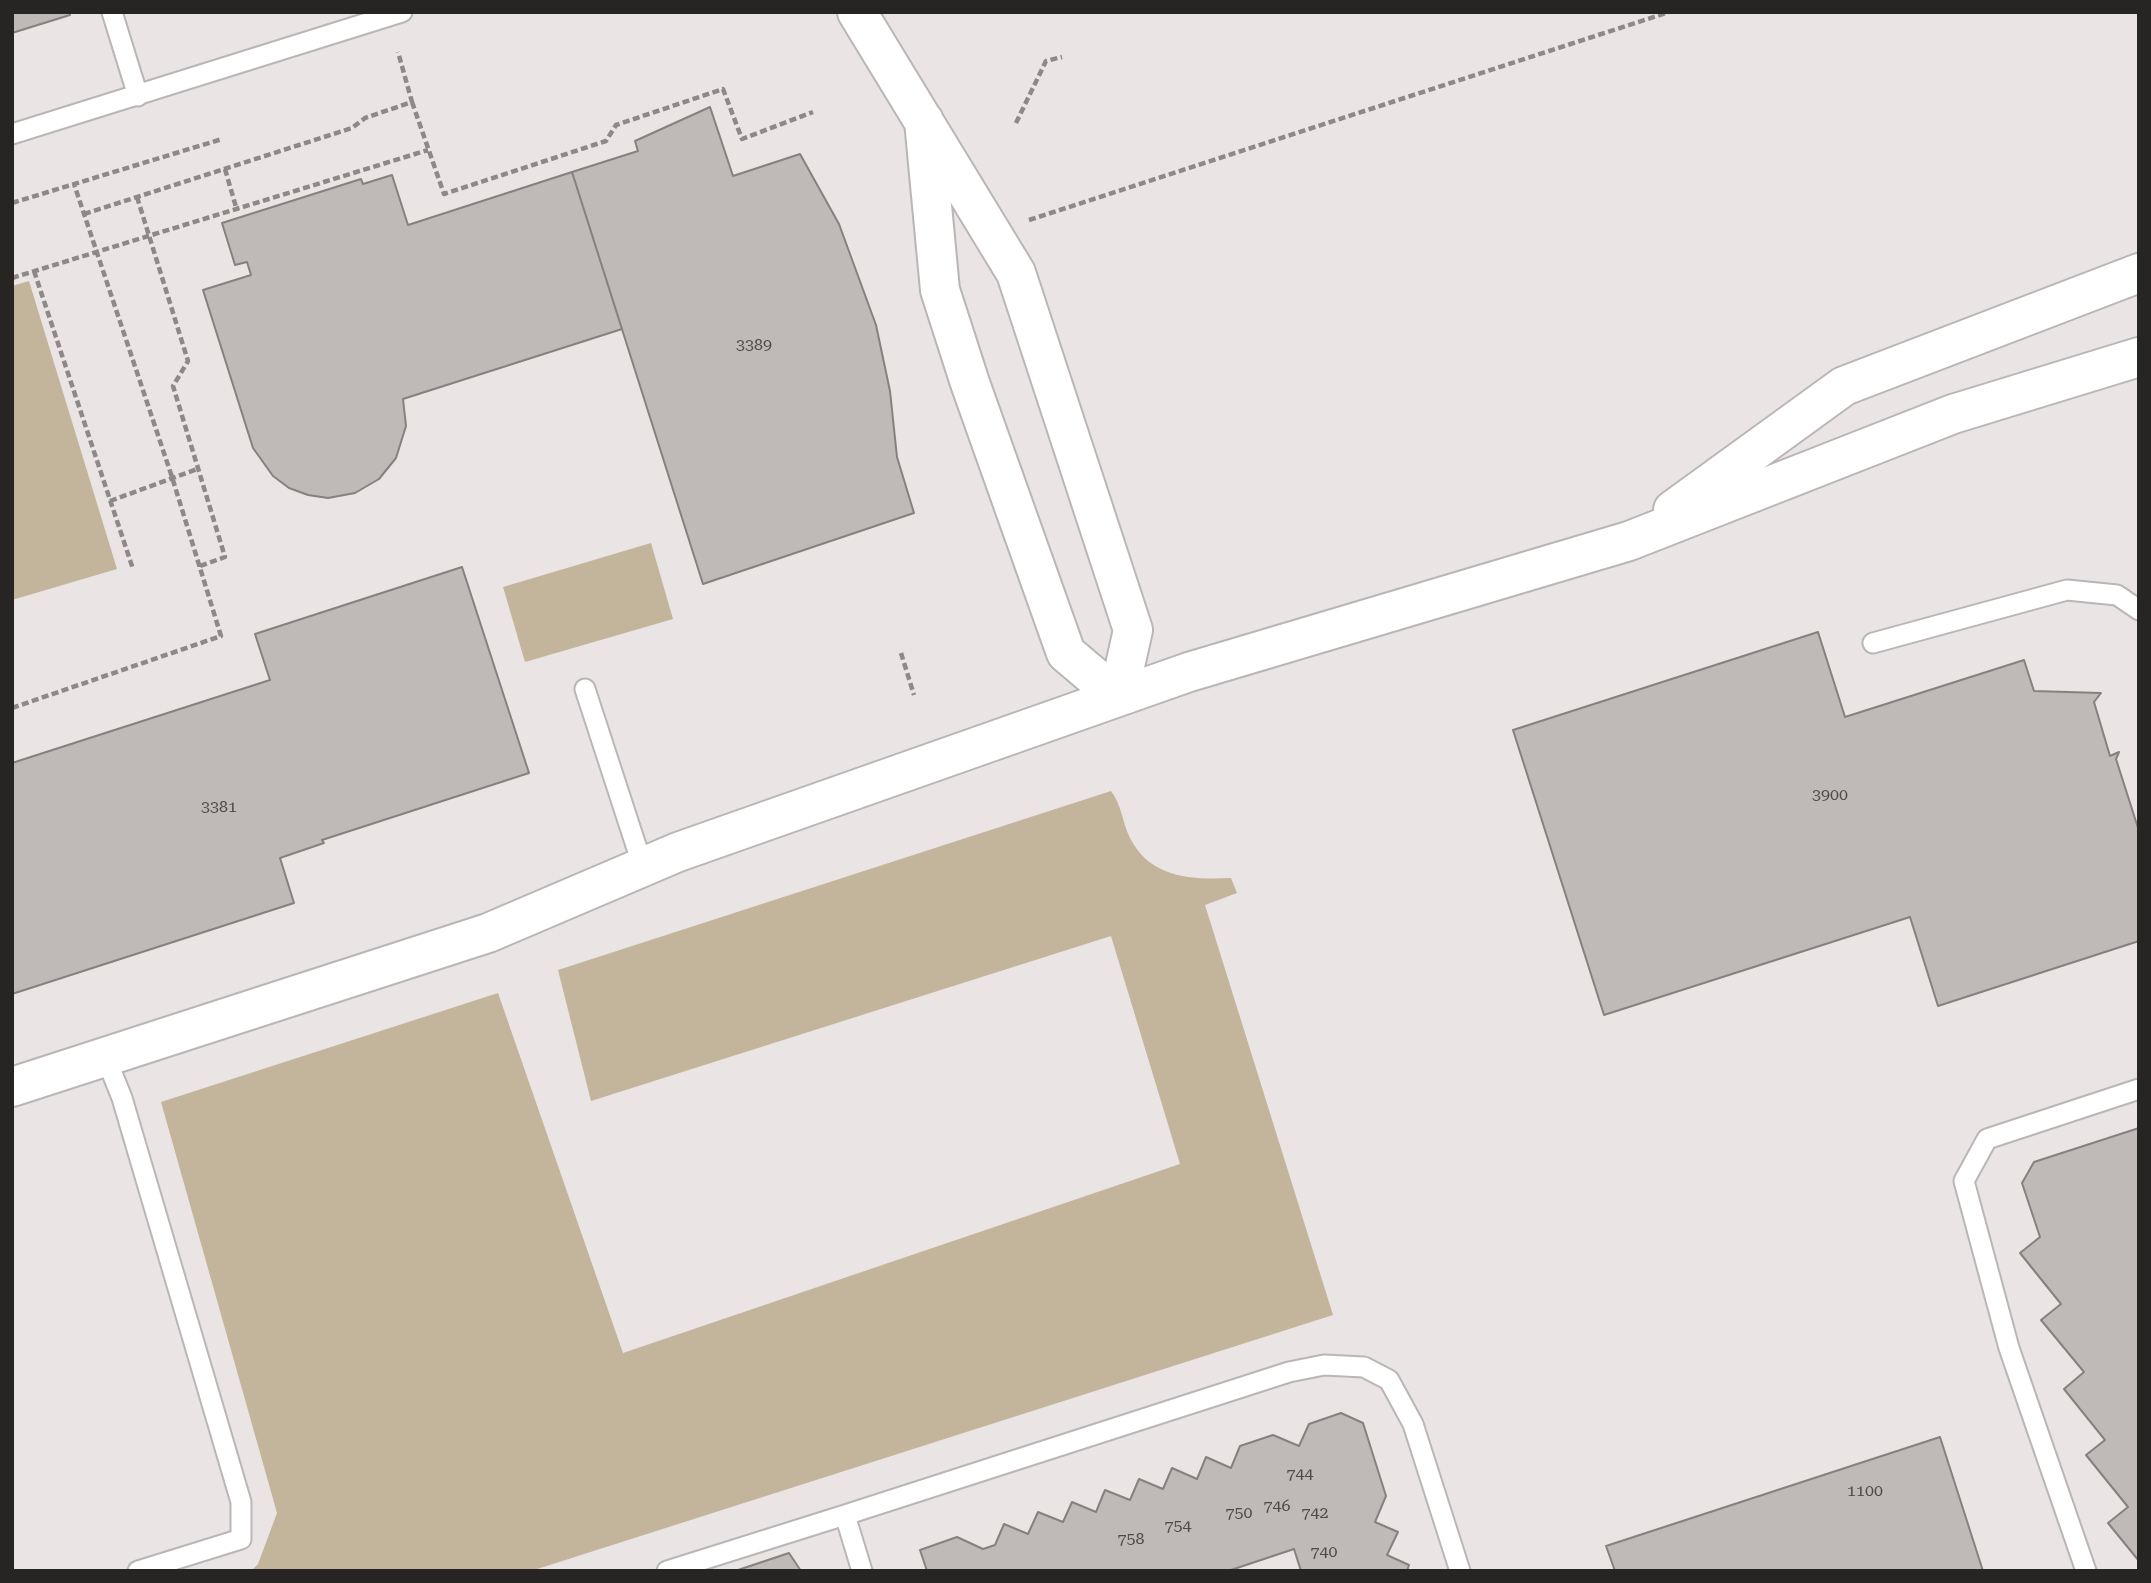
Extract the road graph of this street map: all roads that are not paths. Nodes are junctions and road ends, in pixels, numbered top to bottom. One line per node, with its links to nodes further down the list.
1 (112, 12): 4 (lane)
2 (402, 12): 4 (lane)
3 (857, 12): 5 (street)
4 (138, 96): 6 (lane)
5 (924, 121): 13 (street); 13 (street)
6 (12, 134)
7 (2139, 274): 9 (street)
8 (2139, 356): 9 (street)
9 (1629, 541): 13 (street)
10 (2139, 610): 11 (lane)
11 (1873, 643)
12 (585, 689): 14 (lane)
13 (1118, 697): 14 (street)
14 (643, 867): 15 (street)
15 (106, 1058): 16 (street); 19 (lane)
16 (12, 1087)
17 (2139, 1089): 23 (lane)
18 (845, 1515): 20 (lane); 21 (lane); 22 (lane)
19 (138, 1571)
20 (667, 1571)
21 (862, 1571)
22 (1460, 1571)
23 (2086, 1571)

